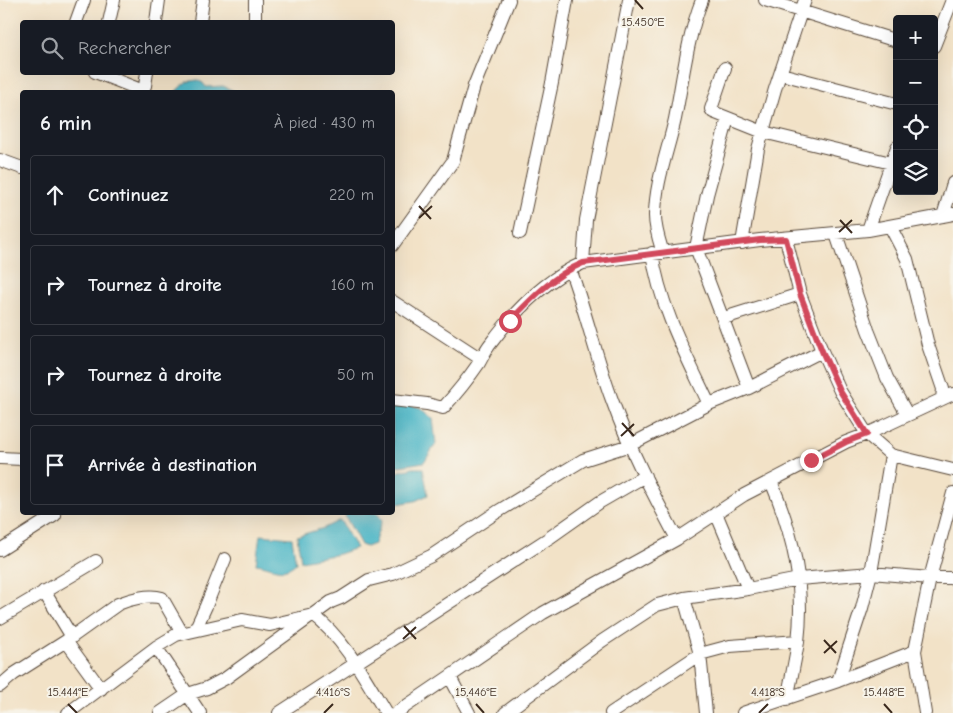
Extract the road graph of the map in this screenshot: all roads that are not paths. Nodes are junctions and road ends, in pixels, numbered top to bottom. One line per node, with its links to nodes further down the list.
1 (84, 0): 14 (street)
2 (114, 0): 15 (street)
3 (159, 0): 16 (street)
4 (203, 0): 17 (street)
5 (255, 0): 18 (street)
6 (509, 0): 41 (street)
7 (567, 0): 38 (street)
8 (630, 0): 45 (street)
9 (702, 0): 44 (street)
10 (765, 0): 13 (street)
11 (806, 0): 13 (street)
12 (952, 0): 19 (street)
13 (801, 13): 20 (street); 22 (street)
14 (77, 20)
15 (109, 20)
16 (156, 20)
17 (200, 20)
18 (255, 20)
19 (938, 36)
20 (893, 40)
21 (726, 68): 28 (street)
22 (781, 74): 27 (street); 29 (street)
23 (103, 75): 26 (street)
24 (146, 75): 25 (street)
25 (142, 90)
26 (142, 90)
27 (893, 103)
28 (728, 118): 29 (street); 43 (street)
29 (763, 132): 32 (street); 42 (street)
30 (896, 150): 32 (street)
31 (0, 160): 33 (street)
32 (891, 163): 37 (street)
33 (20, 167)
34 (953, 183): 35 (street)
35 (948, 215): 36 (street)
36 (890, 226): 37 (street); 53 (street)
37 (868, 230): 39 (street)
38 (520, 233)
39 (836, 234): 40 (street); 56 (street)
40 (786, 239): 42 (street); 47 (street)
41 (395, 242)
42 (742, 243): 43 (street)
43 (696, 248): 44 (street); 49 (street)
44 (658, 253): 45 (street); 55 (street)
45 (583, 263): 46 (street)
46 (570, 268): 51 (street); 58 (street)
47 (800, 294): 49 (street); 50 (street)
48 (395, 303): 51 (street)
49 (724, 318): 52 (street)
50 (822, 351): 52 (street); 57 (street)
51 (481, 359): 54 (street)
52 (749, 388): 55 (street)
53 (948, 397): 56 (street)
54 (395, 400)
55 (709, 404): 58 (street)
56 (907, 414): 57 (street)
57 (867, 434): 59 (street); 64 (street)
58 (630, 445): 63 (street); 79 (street)
59 (891, 455): 62 (street); 72 (street)
60 (0, 458): 61 (street)
61 (20, 459)
62 (953, 470)
63 (645, 476): 68 (street); 87 (street)
64 (771, 481): 66 (street); 75 (street)
65 (953, 493): 73 (street)
66 (716, 513): 68 (street); 76 (street)
67 (55, 516): 69 (street)
68 (677, 539): 88 (street)
69 (0, 550)
70 (224, 558): 81 (street)
71 (96, 561): 77 (street)
72 (871, 573): 73 (street); 75 (street); 89 (street)
73 (930, 578): 74 (street); 85 (street)
74 (953, 578)
75 (799, 579): 76 (street); 83 (street)
76 (748, 589): 78 (street)
77 (44, 591): 80 (street); 82 (street)
78 (684, 598): 86 (street); 101 (street)
79 (313, 615): 81 (street); 87 (street); 92 (street)
80 (0, 618)
81 (188, 631): 82 (street); 84 (street)
82 (69, 639): 90 (street); 91 (street)
83 (798, 641): 86 (street); 93 (street)
84 (156, 648): 91 (street); 92 (street)
85 (914, 651): 89 (street); 105 (street)
86 (700, 654): 102 (street); 103 (street)
87 (354, 662): 97 (street); 98 (street)
88 (450, 677): 99 (street); 100 (street)
89 (838, 681): 93 (street)
90 (0, 686)
91 (100, 689): 94 (street)
92 (188, 694): 95 (street); 96 (street)
93 (787, 698): 104 (street)
94 (68, 713)
95 (160, 713)
96 (200, 713)
97 (278, 713)
98 (386, 713)
99 (396, 713)
100 (469, 713)
101 (505, 713)
102 (611, 713)
103 (706, 713)
104 (743, 713)
105 (925, 713)

